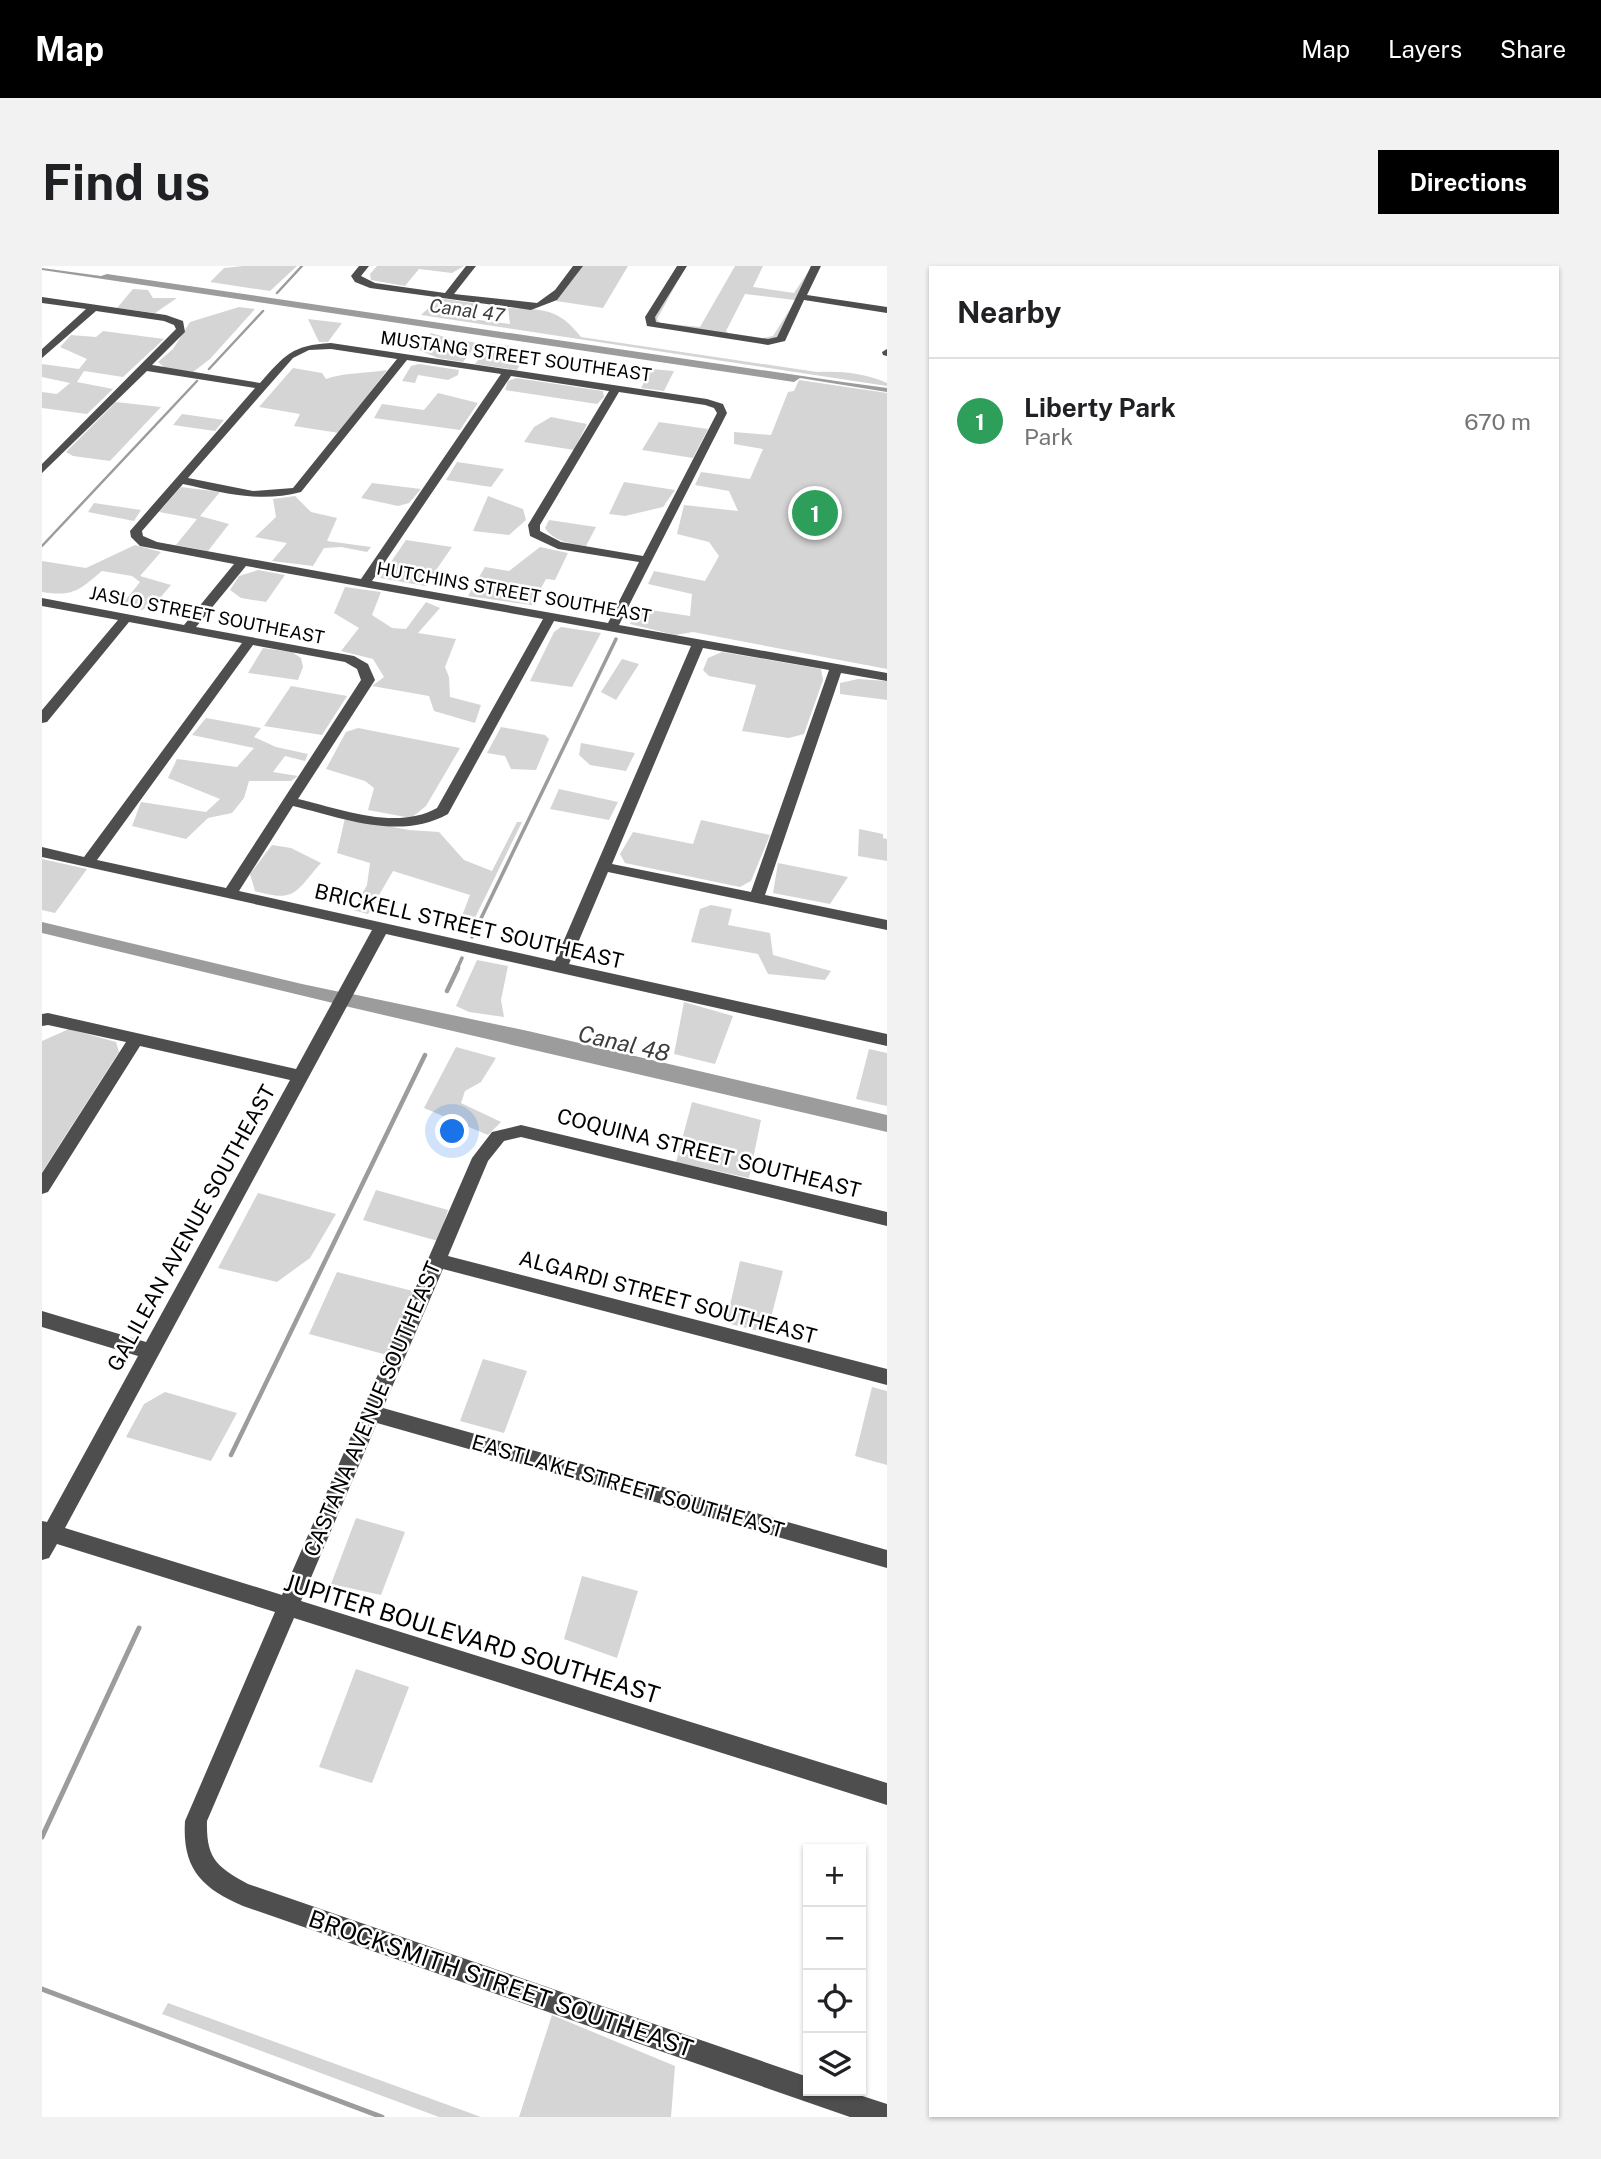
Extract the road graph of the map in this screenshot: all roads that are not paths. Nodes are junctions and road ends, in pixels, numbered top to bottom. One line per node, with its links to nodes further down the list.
1 (364, 266): 6 (street)
2 (471, 266): 6 (street)
3 (578, 266): 6 (street)
4 (681, 266): 7 (street)
5 (816, 266): 7 (street)
6 (447, 296)
7 (801, 297): 10 (street)
8 (42, 299): 9 (street)
9 (94, 307): 11 (street); 13 (street)
10 (887, 310)
11 (42, 355)
12 (404, 357): 14 (street, MUSTANG STREET SOUTHEAST); 15 (street, MUSTANG STREET SOUTHEAST); 18 (street)
13 (144, 367): 15 (street); 17 (street)
14 (509, 372): 16 (street, MUSTANG STREET SOUTHEAST); 21 (street)
15 (262, 386): 18 (street)
16 (616, 388): 19 (street, MUSTANG STREET SOUTHEAST); 19 (street)
17 (42, 470)
18 (179, 480): 20 (street, HUTCHINS STREET SOUTHEAST)
19 (647, 560): 25 (street)
20 (242, 562): 21 (street, HUTCHINS STREET SOUTHEAST); 26 (street)
21 (364, 583): 24 (street, HUTCHINS STREET SOUTHEAST)
22 (42, 602): 23 (street, JASLO STREET SOUTHEAST)
23 (127, 617): 26 (street, JASLO STREET SOUTHEAST); 31 (street)
24 (550, 617): 25 (street, HUTCHINS STREET SOUTHEAST); 32 (street)
25 (612, 627): 28 (street, HUTCHINS STREET SOUTHEAST)
26 (188, 628): 27 (street, JASLO STREET SOUTHEAST)
27 (250, 641): 32 (street, JASLO STREET SOUTHEAST); 34 (street)
28 (699, 643): 29 (street, HUTCHINS STREET SOUTHEAST); 35 (street)
29 (836, 668): 30 (street, HUTCHINS STREET SOUTHEAST); 37 (street)
30 (887, 677)
31 (42, 719)
32 (290, 801): 36 (street)
33 (42, 852): 34 (street, BRICKELL STREET SOUTHEAST)
34 (88, 862): 36 (street, BRICKELL STREET SOUTHEAST)
35 (605, 867): 37 (street); 40 (street)
36 (230, 893): 39 (street, BRICKELL STREET SOUTHEAST)
37 (757, 897): 38 (street)
38 (887, 925)
39 (381, 928): 40 (street, BRICKELL STREET SOUTHEAST); 44 (street, GALILEAN AVENUE SOUTHEAST)
40 (560, 967): 43 (street, BRICKELL STREET SOUTHEAST)
41 (42, 1020): 42 (street)
42 (136, 1040): 44 (street); 46 (street)
43 (887, 1040)
44 (300, 1076): 50 (street, GALILEAN AVENUE SOUTHEAST)
45 (521, 1131): 47 (street, COQUINA STREET SOUTHEAST); 48 (street, CASTANA AVENUE SOUTHEAST)
46 (42, 1187)
47 (887, 1219)
48 (437, 1260): 51 (street, ALGARDI STREET SOUTHEAST); 52 (street, CASTANA AVENUE SOUTHEAST)
49 (42, 1319): 50 (street)
50 (149, 1351): 53 (street, GALILEAN AVENUE SOUTHEAST)
51 (887, 1377)
52 (370, 1413): 54 (street, EASTLAKE STREET SOUTHEAST); 55 (street, CASTANA AVENUE SOUTHEAST)
53 (45, 1538): 55 (street, JUPITER BOULEVARD SOUTHEAST)
54 (887, 1559)
55 (286, 1609): 56 (street, JUPITER BOULEVARD SOUTHEAST); 57 (street, CASTANA AVENUE SOUTHEAST)
56 (887, 1794)
57 (202, 1863): 58 (street, BROCKSMITH STREET SOUTHEAST)
58 (803, 2088)
59 (827, 2096): 60 (street, BROCKSMITH STREET SOUTHEAST)
60 (887, 2117)

